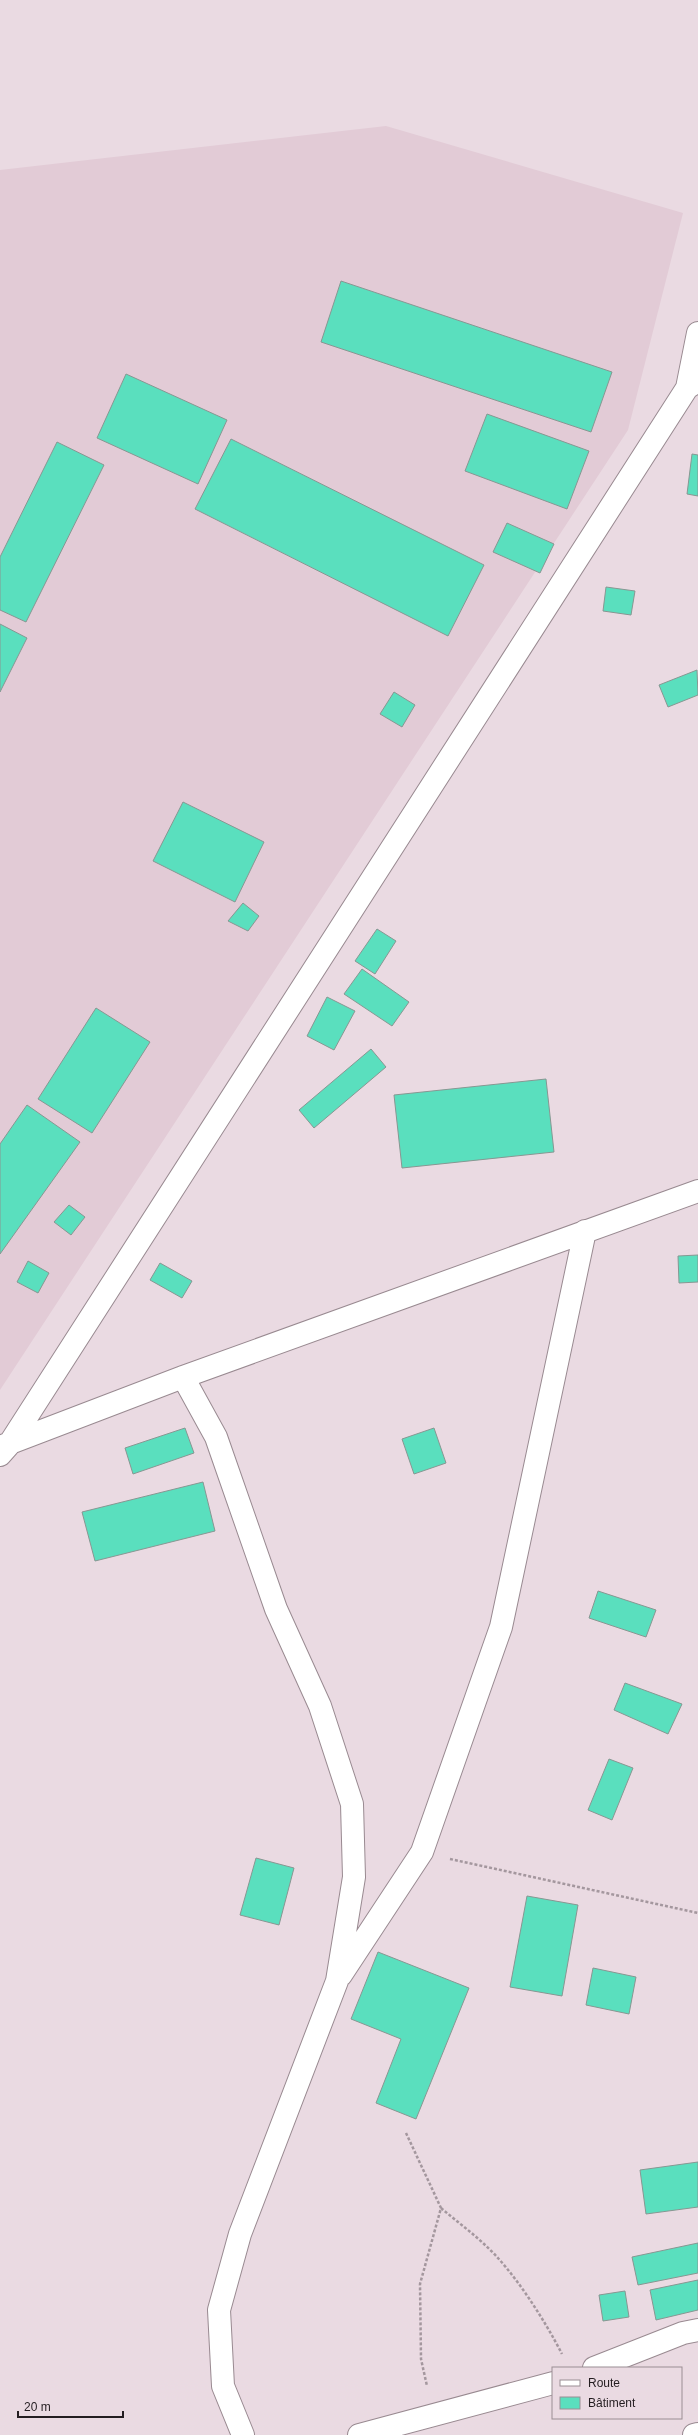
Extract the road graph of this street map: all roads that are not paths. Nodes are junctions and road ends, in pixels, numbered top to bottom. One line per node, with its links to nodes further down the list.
1 (698, 333): 2 (street)
2 (692, 384): 6 (street)
3 (698, 1191): 4 (street)
4 (585, 1231): 5 (street); 7 (street)
5 (183, 1377): 6 (street); 7 (street)
6 (3, 1449)
7 (337, 1981): 12 (street)
8 (698, 2330): 9 (street)
9 (596, 2367)
10 (552, 2383): 13 (street)
11 (698, 2434): 14 (street)
12 (243, 2435)
13 (359, 2435)
14 (694, 2435)

